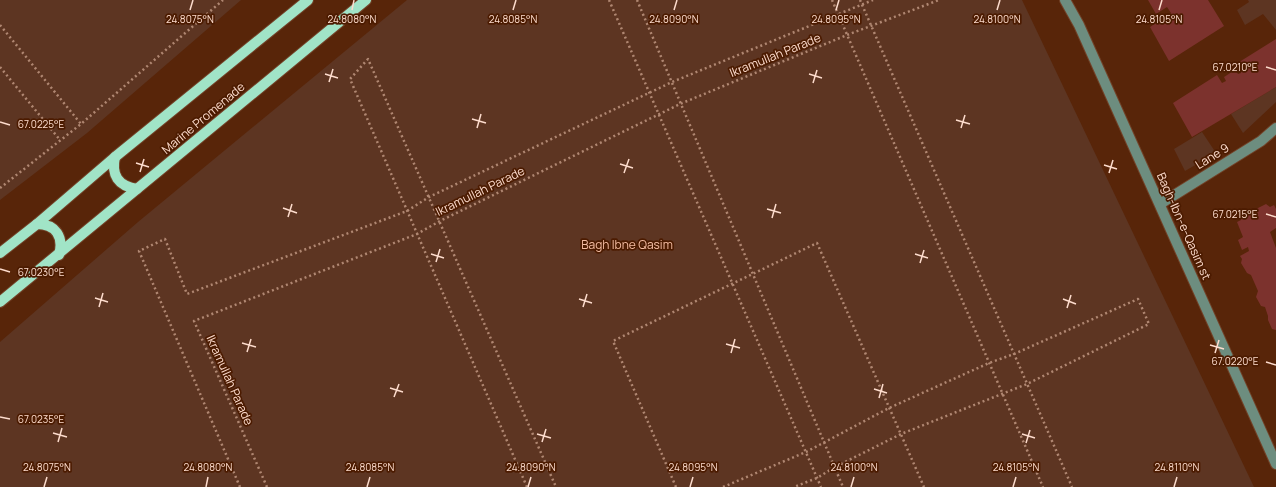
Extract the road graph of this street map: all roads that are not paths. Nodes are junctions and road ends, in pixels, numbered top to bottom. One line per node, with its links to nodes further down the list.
1 (308, 0): 5 (main road, Marine Promenade)
2 (366, 0): 6 (main road, Marine Promenade)
3 (1065, 0): 7 (street, Bagh-Ibn-e-Qasim st)
4 (1276, 128): 7 (street, Lane 9)
5 (115, 157): 6 (main road); 8 (main road, Marine Promenade)
6 (137, 189): 10 (main road, Marine Promenade)
7 (1160, 204): 12 (street, Bagh-Ibn-e-Qasim st)
8 (37, 224): 9 (main road, Marine Promenade); 10 (main road)
9 (0, 253)
10 (59, 255): 11 (main road, Marine Promenade)
11 (0, 302)
12 (1276, 464)

